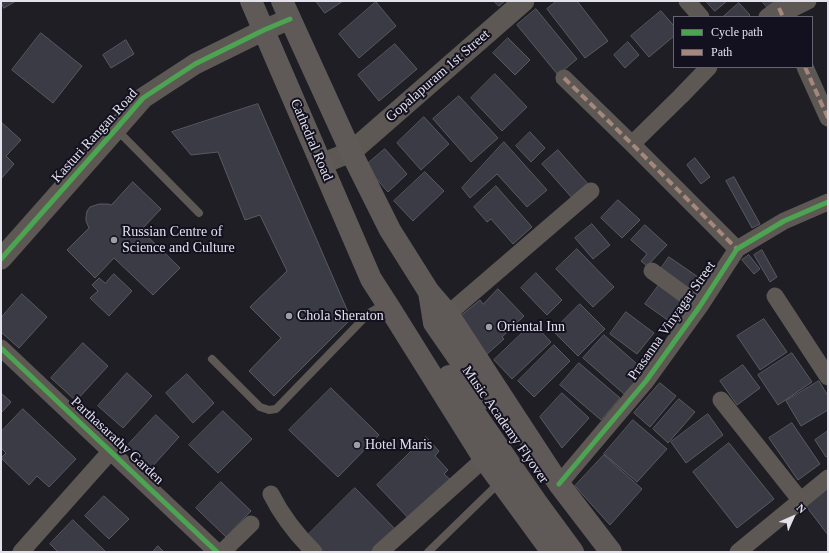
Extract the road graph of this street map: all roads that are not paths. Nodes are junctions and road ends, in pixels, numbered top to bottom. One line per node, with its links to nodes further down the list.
1 (250, 1): 8 (main road, Cathedral Road)
2 (524, 1): 15 (street, Gopalapuram 1st Street)
3 (687, 1): 7 (street)
4 (808, 1): 6 (street)
5 (286, 10): 8 (street, Kasturi Rangan Road); 15 (main road)
6 (777, 14)
7 (700, 16)
8 (264, 30): 13 (street, Kasturi Rangan Road); 16 (main road, Cathedral Road)
9 (708, 68): 14 (street)
10 (806, 68): 12 (street)
11 (564, 78): 14 (street)
12 (828, 118)
13 (116, 129): 19 (lane); 21 (street, Kasturi Rangan Road)
14 (632, 144): 20 (street)
15 (351, 152): 16 (street, Gopalapuram 1st Street); 26 (main road, Music Academy Flyover)
16 (321, 164): 25 (main road, Cathedral Road)
17 (591, 191): 26 (street)
18 (828, 202): 20 (street, Prasanna Vinyagar Street)
19 (199, 213)
20 (737, 249): 24 (street, Prasanna Vinyagar Street)
21 (1, 259)
22 (652, 271): 24 (street)
23 (775, 296): 29 (street)
24 (700, 306): 35 (street, Prasanna Vinyagar Street)
25 (389, 307): 26 (main road, Music Academy Flyover); 28 (lane); 32 (main road, Cathedral Road)
26 (434, 324): 35 (main road); 46 (main road, Music Academy Flyover); 47 (main road, Music Academy Flyover)
27 (1, 348): 31 (street, Parthasarathy Garden)
28 (212, 359)
29 (828, 377)
30 (721, 400): 37 (street)
31 (110, 452): 39 (street); 40 (street, Parthasarathy Garden)
32 (484, 459): 34 (main road, Cathedral Road); 43 (street)
33 (828, 478): 37 (street)
34 (501, 481): 44 (lane); 45 (main road, Cathedral Road)
35 (559, 484): 48 (main road)
36 (271, 494): 42 (street)
37 (801, 501): 49 (street)
38 (251, 524): 41 (street)
39 (21, 552)
40 (217, 552)
41 (222, 552)
42 (314, 552)
43 (380, 552)
44 (428, 552)
45 (552, 552)
46 (573, 552)
47 (595, 552)
48 (611, 552)
49 (738, 552)

